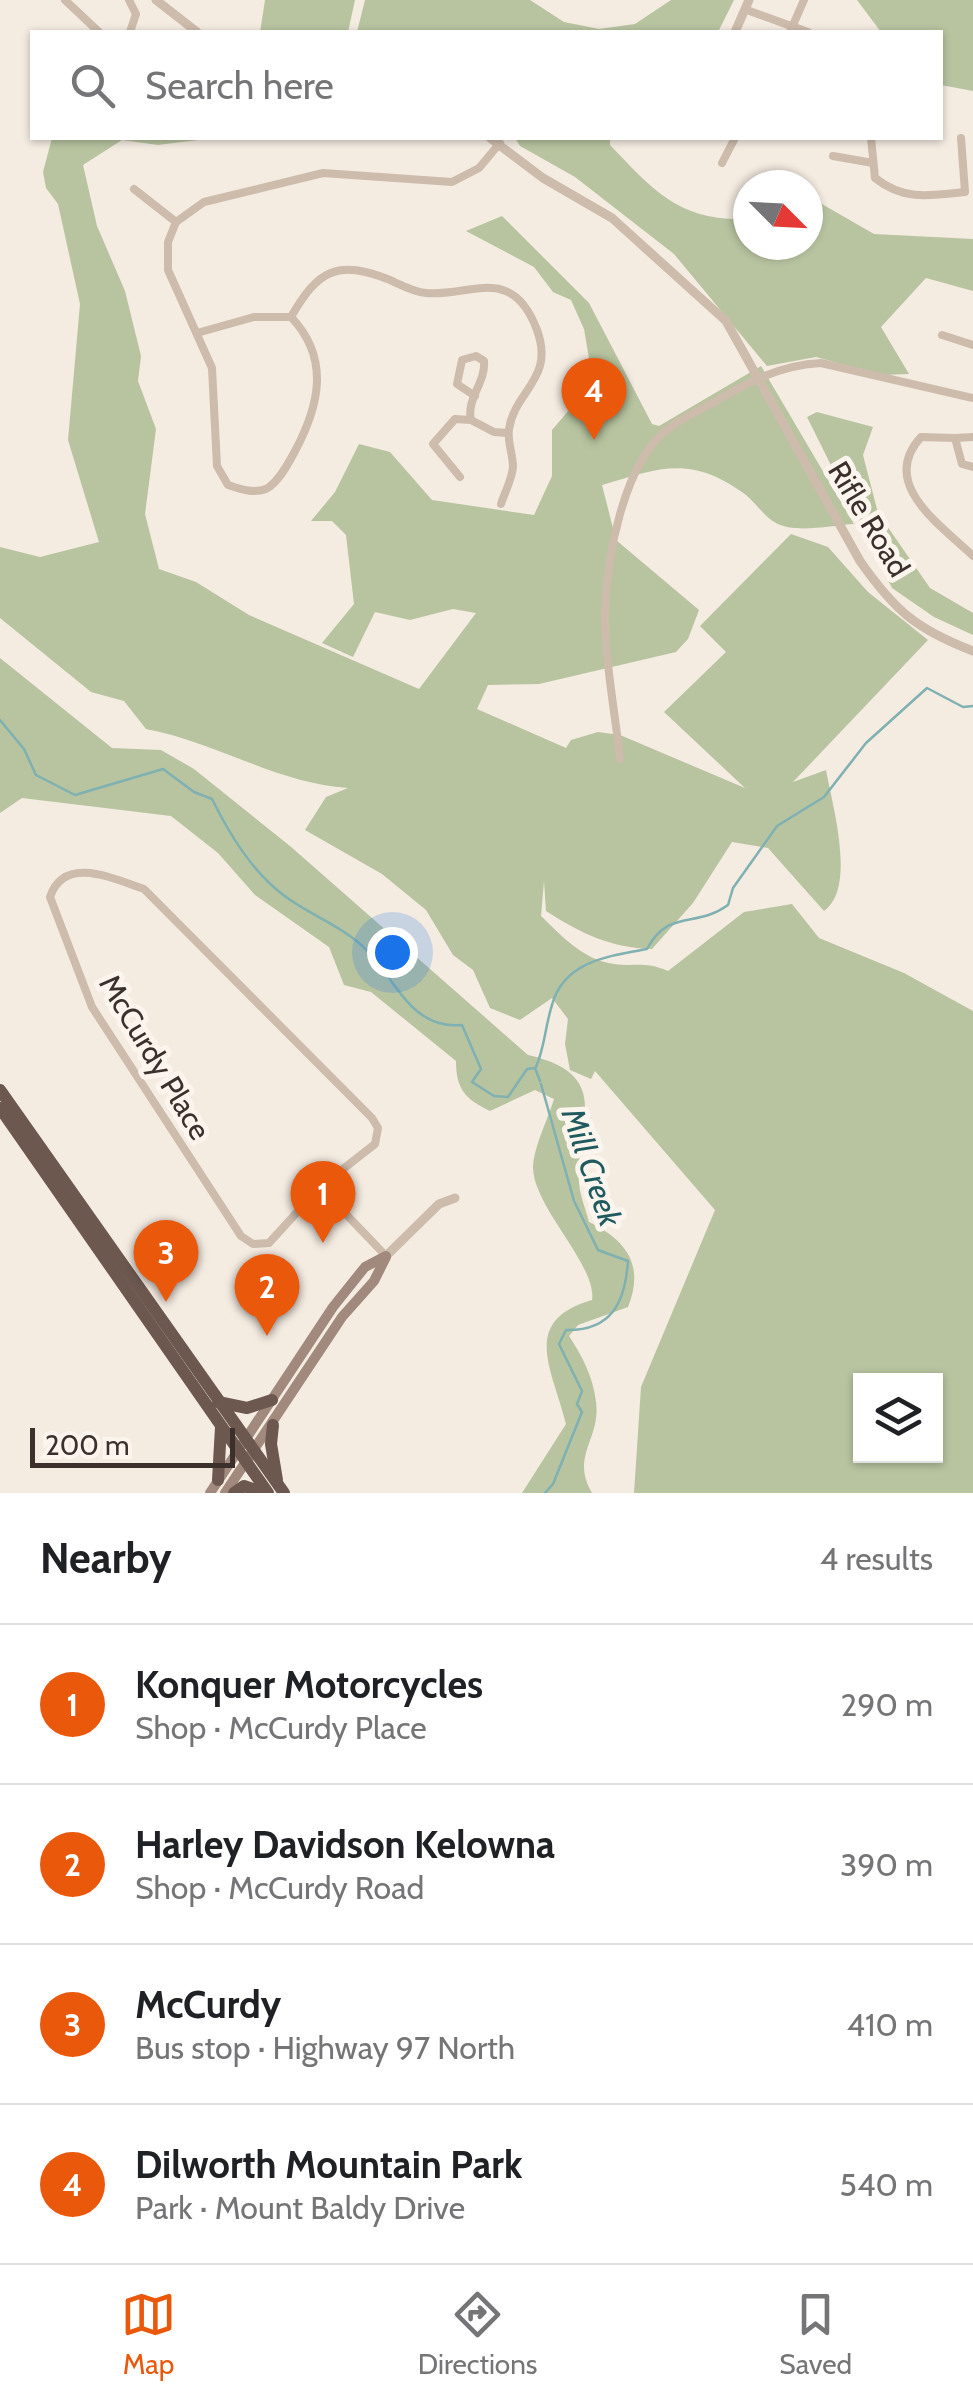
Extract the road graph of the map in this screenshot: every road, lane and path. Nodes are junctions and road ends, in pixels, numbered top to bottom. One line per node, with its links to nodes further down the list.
1 (65, 0): 7 (street)
2 (129, 0): 8 (street)
3 (156, 0): 9 (street)
4 (804, 0): 6 (street)
5 (748, 5): 6 (street); 10 (street)
6 (792, 29)
7 (97, 30)
8 (131, 30)
9 (189, 30)
10 (736, 30)
11 (961, 138): 17 (street)
12 (502, 140): 19 (street); 24 (street, Rifle Road)
13 (734, 140): 16 (street)
14 (871, 140): 17 (street)
15 (833, 156): 17 (street)
16 (722, 163)
17 (874, 163)
18 (134, 188): 19 (street)
19 (176, 222): 21 (street)
20 (291, 318): 21 (street); 21 (street); 28 (street)
21 (197, 333)
22 (942, 335): 23 (street)
23 (973, 345)
24 (757, 377): 26 (street); 35 (street, Rifle Road); 36 (street)
25 (475, 396): 25 (street); 27 (street)
26 (973, 398)
27 (472, 420): 28 (street); 32 (street)
28 (508, 433): 33 (street)
29 (973, 437): 30 (street)
30 (955, 438): 31 (street); 34 (street)
31 (973, 467)
32 (460, 477)
33 (502, 504)
34 (973, 556)
35 (973, 652)
36 (620, 759)
37 (0, 1090): 43 (highway)
38 (0, 1108): 44 (highway)
39 (320, 1187): 39 (street, McCurdy Place); 41 (street)
40 (455, 1198): 41 (street)
41 (386, 1256): 42 (main road); 45 (main road)
42 (272, 1400): 43 (highway); 46 (main road)
43 (218, 1402): 46 (highway)
44 (221, 1425): 46 (highway); 47 (highway)
45 (273, 1425): 46 (main road); 48 (highway)
46 (246, 1450): 47 (main road); 48 (highway)
47 (218, 1489)
48 (274, 1490): 49 (highway)
49 (234, 1493)

